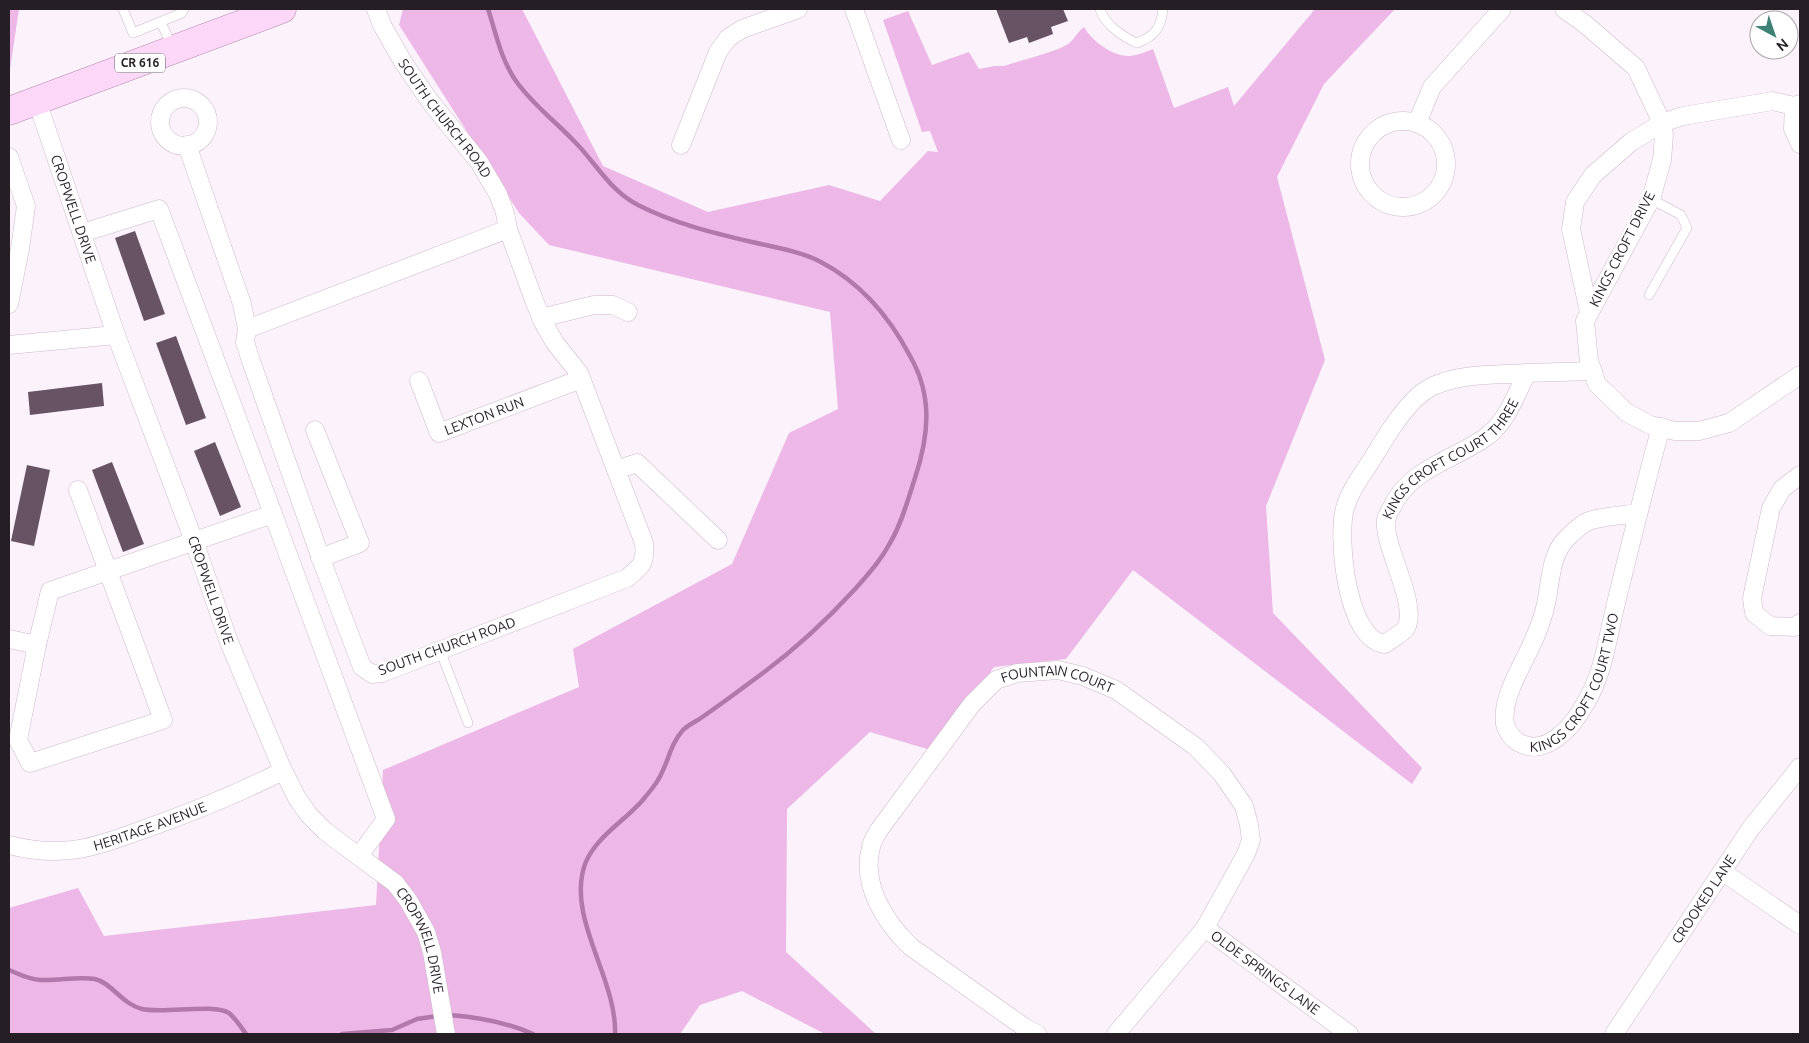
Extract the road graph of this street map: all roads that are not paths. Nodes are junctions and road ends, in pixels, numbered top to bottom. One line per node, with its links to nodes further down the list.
1 (123, 9): 11 (lane)
2 (184, 9): 11 (lane)
3 (376, 9): 24 (street, SOUTH CHURCH ROAD)
4 (798, 9): 21 (street)
5 (854, 9): 18 (street)
6 (1100, 9): 7 (lane)
7 (1163, 9)
8 (1502, 9): 17 (street)
9 (1564, 9): 16 (street, KINGS CROFT DRIVE)
10 (274, 10): 12 (main road, CR 616)
11 (161, 22): 12 (lane)
12 (174, 50): 13 (main road, CR 616)
13 (37, 102): 15 (main road, CR 616); 25 (street, CROPWELL DRIVE)
14 (1797, 105): 16 (street); 19 (street)
15 (9, 111)
16 (1662, 122): 23 (street, KINGS CROFT DRIVE); 30 (street)
17 (1416, 123): 17 (street)
18 (901, 140)
19 (1800, 144)
20 (187, 145): 32 (street, SOUTH CHURCH ROAD)
21 (682, 145)
22 (9, 157): 26 (street)
23 (1651, 199): 27 (lane); 30 (street, KINGS CROFT DRIVE)
24 (508, 229): 31 (street, SOUTH CHURCH ROAD); 32 (street)
25 (82, 233): 33 (street, CROPWELL DRIVE); 46 (street)
26 (14, 248): 28 (street)
27 (1649, 295)
28 (9, 304)
29 (628, 312): 31 (street)
30 (1589, 312): 35 (street, KINGS CROFT DRIVE)
31 (542, 318): 38 (street, SOUTH CHURCH ROAD)
32 (246, 329): 49 (street, SOUTH CHURCH ROAD)
33 (116, 335): 34 (street); 48 (street, CROPWELL DRIVE)
34 (9, 345)
35 (1593, 371): 36 (street, KINGS CROFT COURT THREE); 40 (street, KINGS CROFT DRIVE)
36 (1527, 373): 36 (street, KINGS CROFT COURT THREE)
37 (1800, 375): 40 (street, KINGS CROFT DRIVE)
38 (581, 379): 39 (street, LEXTON RUN); 42 (street, SOUTH CHURCH ROAD)
39 (419, 380)
40 (1662, 428): 45 (street, KINGS CROFT COURT TWO)
41 (315, 430): 49 (street)
42 (616, 470): 47 (street); 54 (street, SOUTH CHURCH ROAD)
43 (1800, 475): 51 (street)
44 (78, 490): 50 (street)
45 (1638, 513): 45 (street, KINGS CROFT COURT TWO)
46 (273, 514): 48 (street); 59 (street)
47 (718, 540)
48 (194, 541): 50 (street); 57 (street, CROPWELL DRIVE)
49 (320, 558): 54 (street, SOUTH CHURCH ROAD)
50 (108, 571): 53 (street); 53 (street)
51 (1800, 623)
52 (9, 639): 53 (street)
53 (36, 646)
54 (440, 650): 55 (lane)
55 (468, 723)
56 (1800, 767): 60 (street, CROOKED LANE)
57 (283, 771): 58 (street, HERITAGE AVENUE); 59 (street, CROPWELL DRIVE)
58 (9, 845)
59 (358, 856): 63 (street, CROPWELL DRIVE)
60 (1723, 872): 61 (street); 67 (street, CROOKED LANE)
61 (1800, 925)
62 (1205, 928): 64 (street, FOUNTAIN COURT); 65 (street, FOUNTAIN COURT); 66 (street, OLDE SPRINGS LANE)
63 (446, 1034)
64 (1037, 1034)
65 (1116, 1034)
66 (1349, 1034)
67 (1614, 1034)

